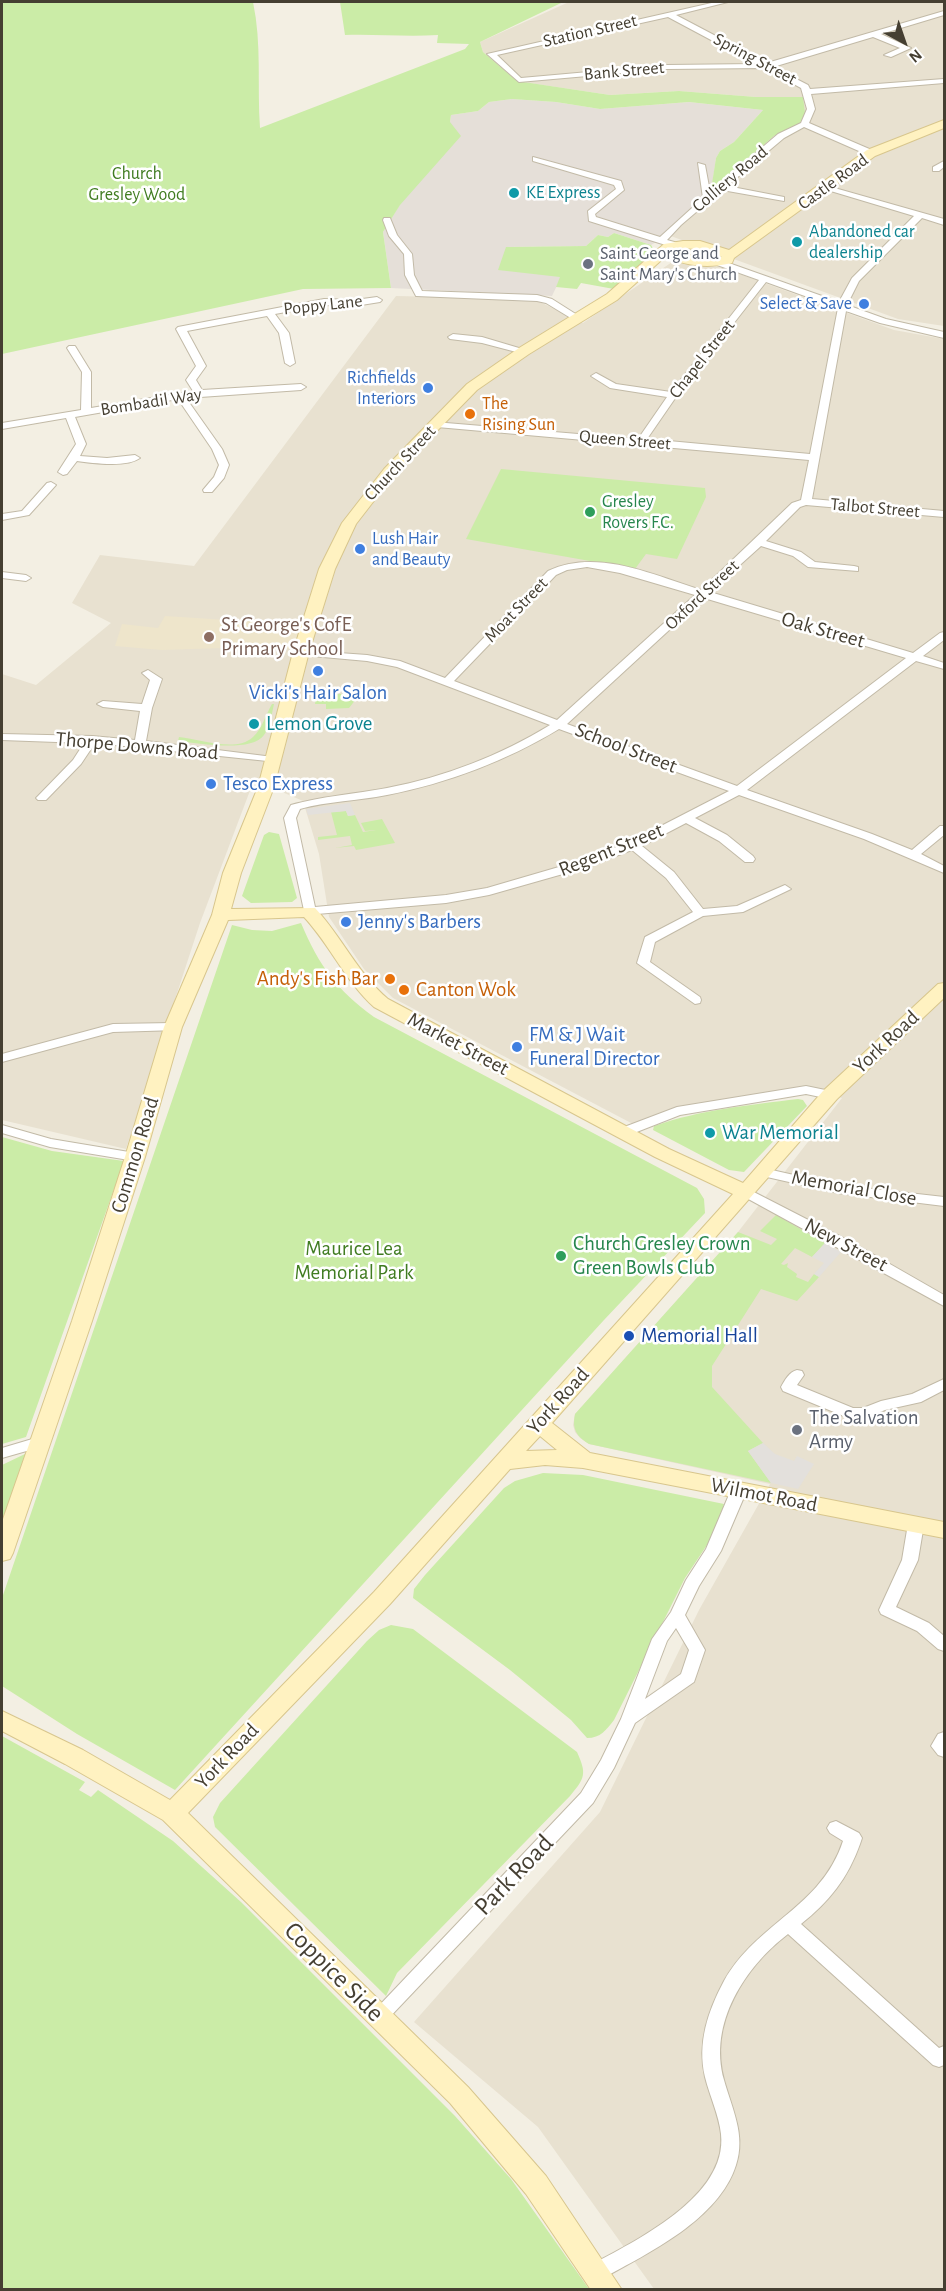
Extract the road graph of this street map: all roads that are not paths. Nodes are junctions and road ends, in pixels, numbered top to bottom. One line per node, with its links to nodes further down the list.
1 (724, 2): 3 (street, Station Street)
2 (945, 13): 4 (street)
3 (669, 14): 5 (street, Station Street); 7 (street, Spring Street)
4 (873, 34): 6 (street); 7 (street)
5 (491, 54): 7 (street, Bank Street)
6 (888, 55)
7 (767, 66): 9 (street, Spring Street)
8 (945, 81): 9 (street)
9 (808, 92): 10 (street, Spring Street)
10 (804, 124): 12 (street); 15 (street, Colliery Road)
11 (942, 127): 12 (street, Castle Road)
12 (871, 153): 16 (street, Castle Road)
13 (536, 159): 22 (street)
14 (701, 165): 17 (street)
15 (720, 187): 17 (street, Colliery Road); 18 (street)
16 (827, 188): 19 (street); 23 (street, Castle Road)
17 (707, 198): 22 (street, Colliery Road)
18 (781, 199)
19 (920, 215): 21 (street); 26 (street)
20 (387, 220): 28 (street)
21 (945, 222)
22 (671, 247): 23 (street, Church Street); 28 (street, Church Street)
23 (725, 259): 24 (street)
24 (765, 278): 26 (street); 37 (street, Chapel Street)
25 (377, 300): 27 (street, Poppy Lane)
26 (842, 306): 29 (street); 44 (street)
27 (268, 311): 33 (street, Poppy Lane); 36 (street, Poppy Lane)
28 (577, 318): 32 (street, Church Street)
29 (945, 335)
30 (453, 337): 32 (street)
31 (72, 348): 39 (street)
32 (524, 351): 41 (street, Church Street)
33 (290, 363)
34 (596, 376): 37 (street)
35 (301, 387): 36 (street, Bombadil Way)
36 (199, 393): 38 (street, Bombadil Way)
37 (673, 395): 43 (street, Chapel Street)
38 (180, 396): 39 (street, Bombadil Way); 49 (street)
39 (86, 412): 40 (street, Bombadil Way)
40 (69, 415): 42 (street, Bombadil Way); 45 (street)
41 (437, 424): 43 (street, Queen Street); 59 (street, Church Street)
42 (2, 426)
43 (641, 441): 44 (street, Queen Street)
44 (813, 457): 50 (street)
45 (74, 458): 46 (street); 47 (street)
46 (135, 458)
47 (63, 472)
48 (51, 485): 52 (street)
49 (208, 490)
50 (806, 502): 51 (street, Talbot Street); 53 (street, Oxford Street)
51 (945, 514)
52 (2, 517)
53 (759, 542): 54 (street); 57 (street, Oxford Street)
54 (854, 569)
55 (2, 575): 56 (street)
56 (26, 578)
57 (702, 594): 60 (street, Oak Street); 63 (street, Moat Street); 66 (street, Oxford Street)
58 (945, 635): 60 (street, Regent Street)
59 (302, 652): 63 (street, School Street); 70 (street, Church Street)
60 (916, 657): 61 (street, Oak Street); 71 (street, Regent Street)
61 (945, 666)
62 (148, 673): 65 (street)
63 (447, 682): 66 (street, School Street)
64 (103, 704): 65 (street)
65 (146, 708): 69 (street)
66 (561, 723): 71 (street, School Street); 80 (street, Oxford Street)
67 (2, 737): 68 (street, Thorpe Downs Road)
68 (92, 739): 69 (street, Thorpe Downs Road); 72 (street)
69 (140, 743): 70 (street, Thorpe Downs Road)
70 (273, 760): 82 (street, Common Road)
71 (738, 791): 73 (street, Regent Street); 76 (street, School Street)
72 (42, 798)
73 (686, 818): 75 (street, Regent Street); 77 (street)
74 (945, 829): 76 (street)
75 (634, 845): 80 (street, Regent Street); 81 (street)
76 (914, 854): 78 (street, School Street)
77 (749, 859)
78 (945, 870)
79 (785, 889): 81 (street)
80 (309, 912): 82 (street, Regent Street); 89 (street, Market Street)
81 (700, 913): 84 (street)
82 (221, 915): 85 (street, Common Road)
83 (945, 988): 87 (street, York Road)
84 (695, 1000)
85 (173, 1027): 86 (street); 90 (street, Common Road)
86 (2, 1058)
87 (830, 1095): 89 (street); 91 (street, York Road)
88 (2, 1129): 90 (street)
89 (624, 1132): 92 (street, Market Street)
90 (135, 1157): 98 (street, Common Road)
91 (764, 1172): 92 (street, York Road); 93 (street, Memorial Close)
92 (746, 1192): 94 (street, New Street); 97 (street, York Road)
93 (945, 1202)
94 (945, 1301)
95 (797, 1375): 96 (street)
96 (945, 1384)
97 (537, 1423): 100 (street); 101 (street, York Road)
98 (39, 1442): 99 (street); 105 (street, Common Road)
99 (2, 1453)
100 (583, 1460): 101 (street, Wilmot Road); 102 (street, Wilmot Road)
101 (504, 1462): 112 (street, York Road)
102 (739, 1490): 103 (street, Wilmot Road); 106 (street, Park Road)
103 (916, 1524): 104 (street, Wilmot Road); 107 (street)
104 (945, 1530)
105 (2, 1547)
106 (677, 1615): 108 (street, Park Road); 108 (street, Park Road)
107 (945, 1645)
108 (629, 1719): 115 (street, Park Road)
109 (2, 1720): 112 (street, Coppice Side)
110 (945, 1739): 111 (street)
111 (945, 1750)
112 (172, 1813): 115 (street, Coppice Side)
113 (836, 1828): 114 (street)
114 (789, 1924): 116 (street); 117 (street)
115 (380, 2016): 117 (street, Coppice Side)
116 (943, 2059)
117 (602, 2281)

